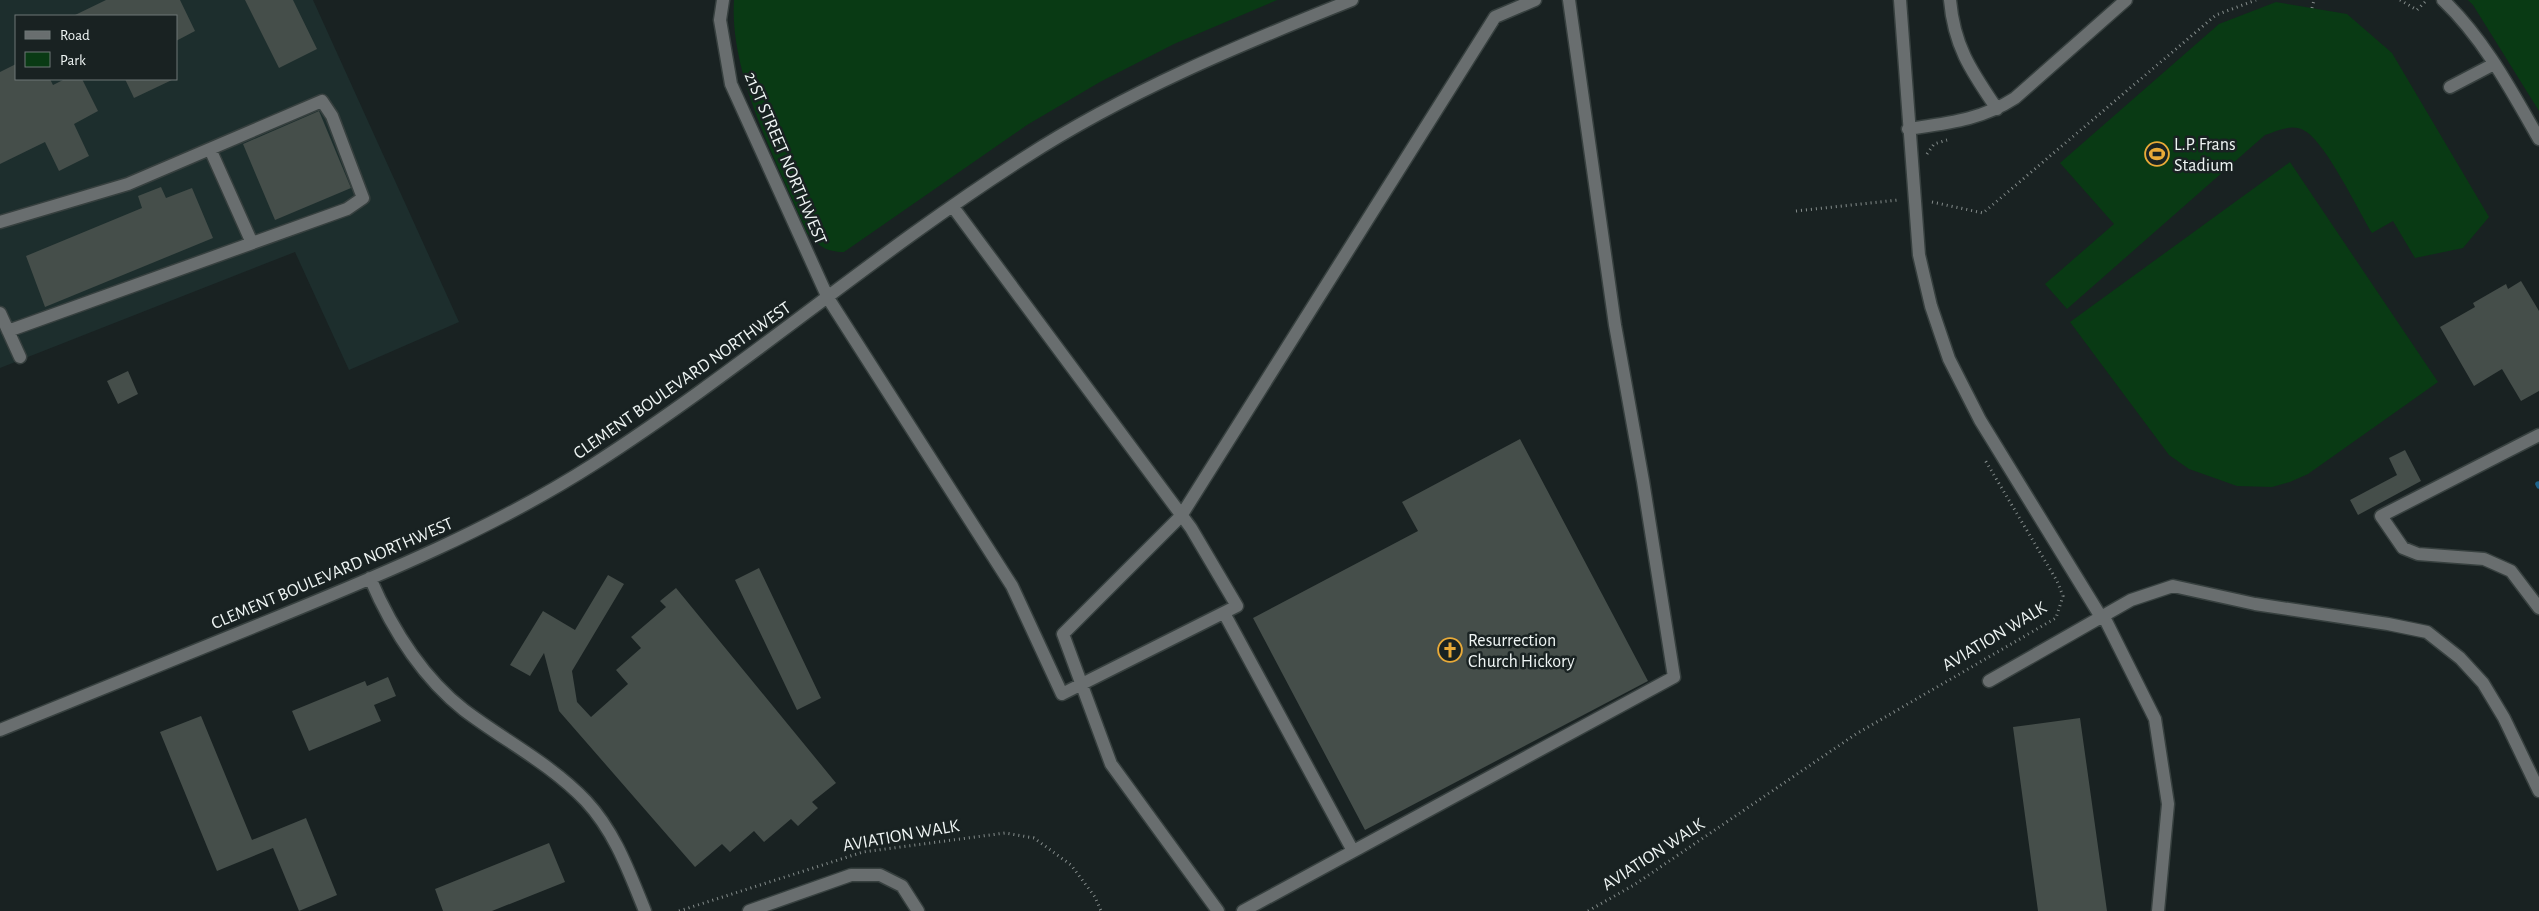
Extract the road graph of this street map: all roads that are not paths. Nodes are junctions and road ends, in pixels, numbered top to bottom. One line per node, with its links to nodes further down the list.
1 (723, 0): 18 (street, 21ST STREET NORTHWEST)
2 (1352, 0): 15 (street, CLEMENT BOULEVARD NORTHWEST)
3 (1535, 0): 23 (street)
4 (1569, 0): 32 (street)
5 (1900, 0): 12 (street)
6 (1950, 0): 11 (street)
7 (2126, 0): 11 (street)
8 (2443, 0): 9 (street)
9 (2494, 64): 10 (street); 13 (street)
10 (2450, 87)
11 (1997, 110): 12 (street)
12 (1908, 129): 27 (street)
13 (2539, 139)
14 (210, 149): 16 (street); 17 (street); 17 (street)
15 (953, 207): 18 (street, CLEMENT BOULEVARD NORTHWEST); 23 (street)
16 (0, 222)
17 (252, 243): 20 (street)
18 (828, 298): 24 (street, CLEMENT BOULEVARD NORTHWEST); 29 (street, 21ST STREET NORTHWEST)
19 (0, 314): 20 (street)
20 (8, 331): 21 (street)
21 (20, 357)
22 (2539, 435): 25 (street)
23 (1181, 516): 26 (street); 29 (street)
24 (370, 578): 30 (street, CLEMENT BOULEVARD NORTHWEST); 33 (street)
25 (2539, 608)
26 (1224, 613): 29 (street); 32 (street)
27 (2102, 616): 28 (street); 31 (street); 38 (street)
28 (1989, 681)
29 (1081, 684): 36 (street)
30 (0, 730)
31 (2539, 790)
32 (1353, 851): 37 (street)
33 (645, 911)
34 (749, 911): 35 (street)
35 (918, 911)
36 (1218, 911)
37 (1243, 911)
38 (2158, 911)

